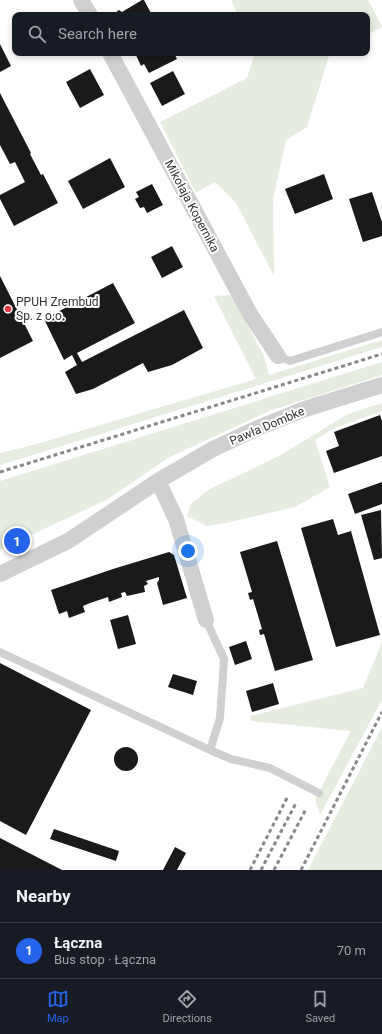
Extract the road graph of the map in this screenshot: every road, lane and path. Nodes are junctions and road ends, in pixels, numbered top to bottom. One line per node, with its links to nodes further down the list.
1 (82, 0): 2 (street)
2 (88, 12)
3 (112, 56): 5 (street, Mikołaja Kopernika)
4 (382, 332): 5 (lane)
5 (278, 356)
6 (382, 385): 7 (street, Pawła Dombke)
7 (158, 481): 8 (street, Pawła Dombke); 9 (street)
8 (0, 574)
9 (206, 620): 11 (lane)
10 (0, 652): 11 (lane)
11 (210, 750): 12 (lane)
12 (319, 793)

